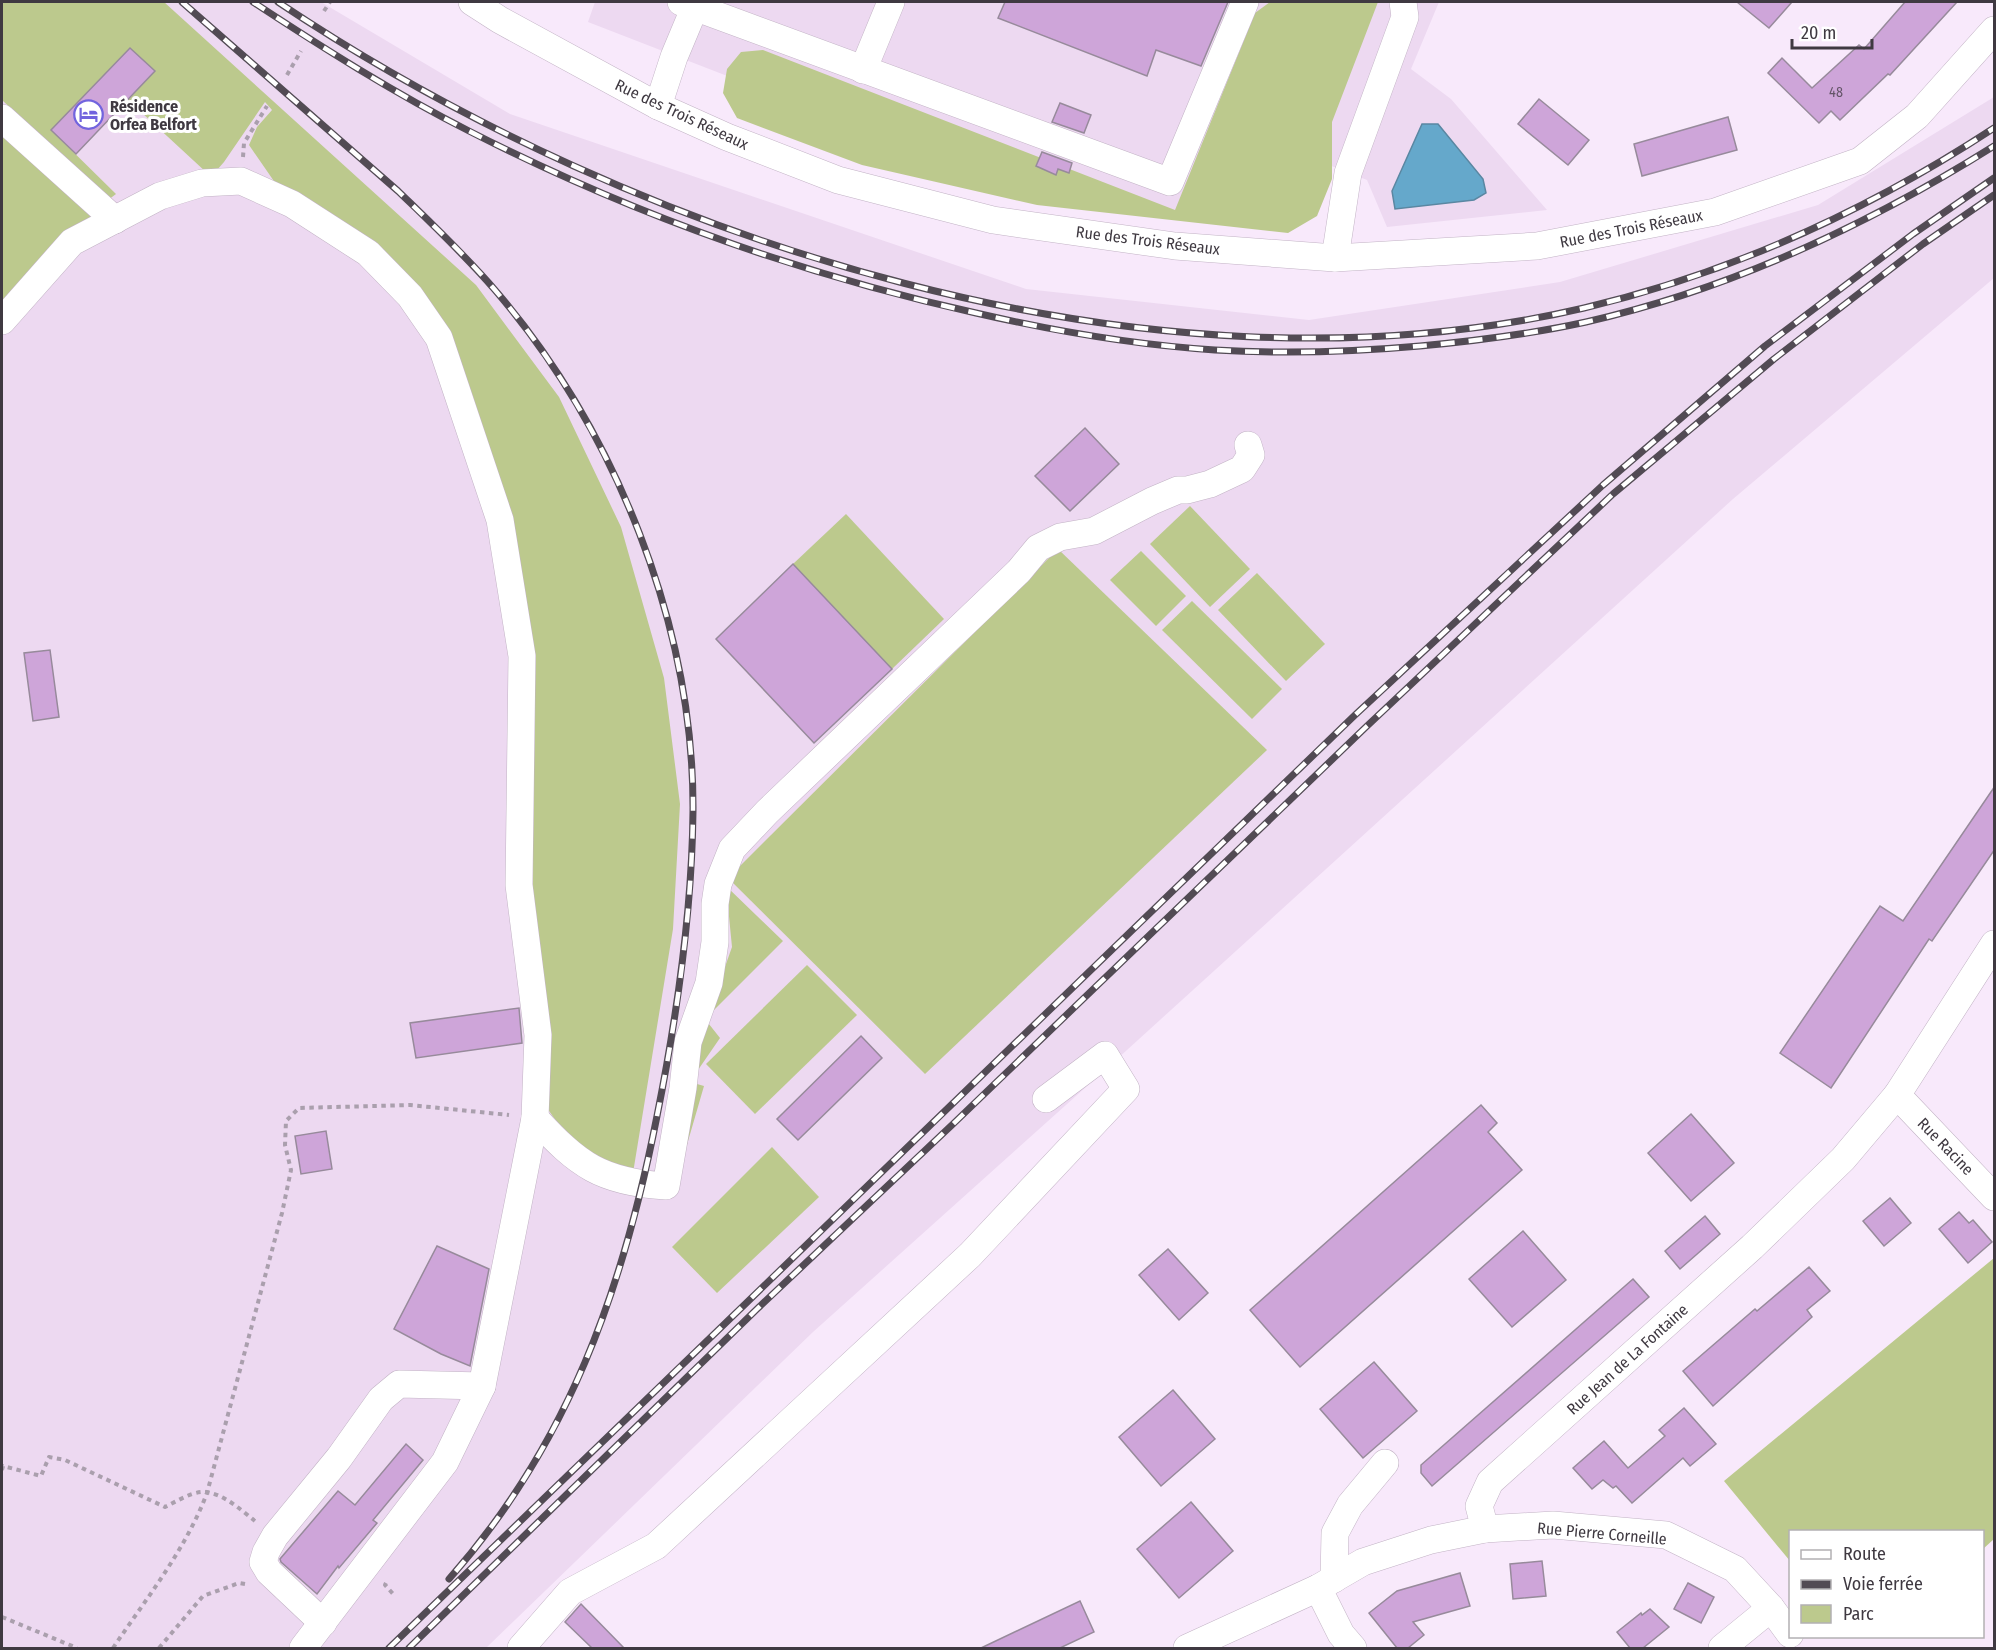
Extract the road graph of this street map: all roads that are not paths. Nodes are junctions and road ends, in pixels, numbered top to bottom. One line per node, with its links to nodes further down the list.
1 (472, 2): 8 (street, Rue des Trois Réseaux)
2 (891, 2): 7 (street)
3 (1245, 2): 7 (street)
4 (1403, 2): 11 (street)
5 (691, 4): 7 (street); 8 (street)
6 (1995, 30): 11 (street, Rue des Trois Réseaux)
7 (863, 70)
8 (658, 106): 11 (street, Rue des Trois Réseaux)
9 (2, 118): 10 (street)
10 (115, 220): 12 (street); 17 (street)
11 (1335, 258)
12 (2, 321)
13 (1248, 445): 17 (street)
14 (1995, 944): 15 (street, Rue Jean de La Fontaine)
15 (1897, 1095): 18 (street, Rue Racine); 21 (street, Rue Jean de La Fontaine)
16 (1046, 1099): 27 (street)
17 (535, 1118): 19 (street)
18 (1995, 1197)
19 (482, 1386): 24 (street); 24 (street)
20 (1385, 1463): 22 (street)
21 (1485, 1529): 22 (street); 23 (street, Rue Pierre Corneille)
22 (1326, 1584): 28 (street); 29 (street)
23 (1771, 1608): 25 (street, Rue Pierre Corneille); 30 (street)
24 (323, 1623): 26 (street)
25 (1789, 1632)
26 (303, 1648)
27 (521, 1648)
28 (1187, 1648)
29 (1353, 1648)
30 (1722, 1648)

